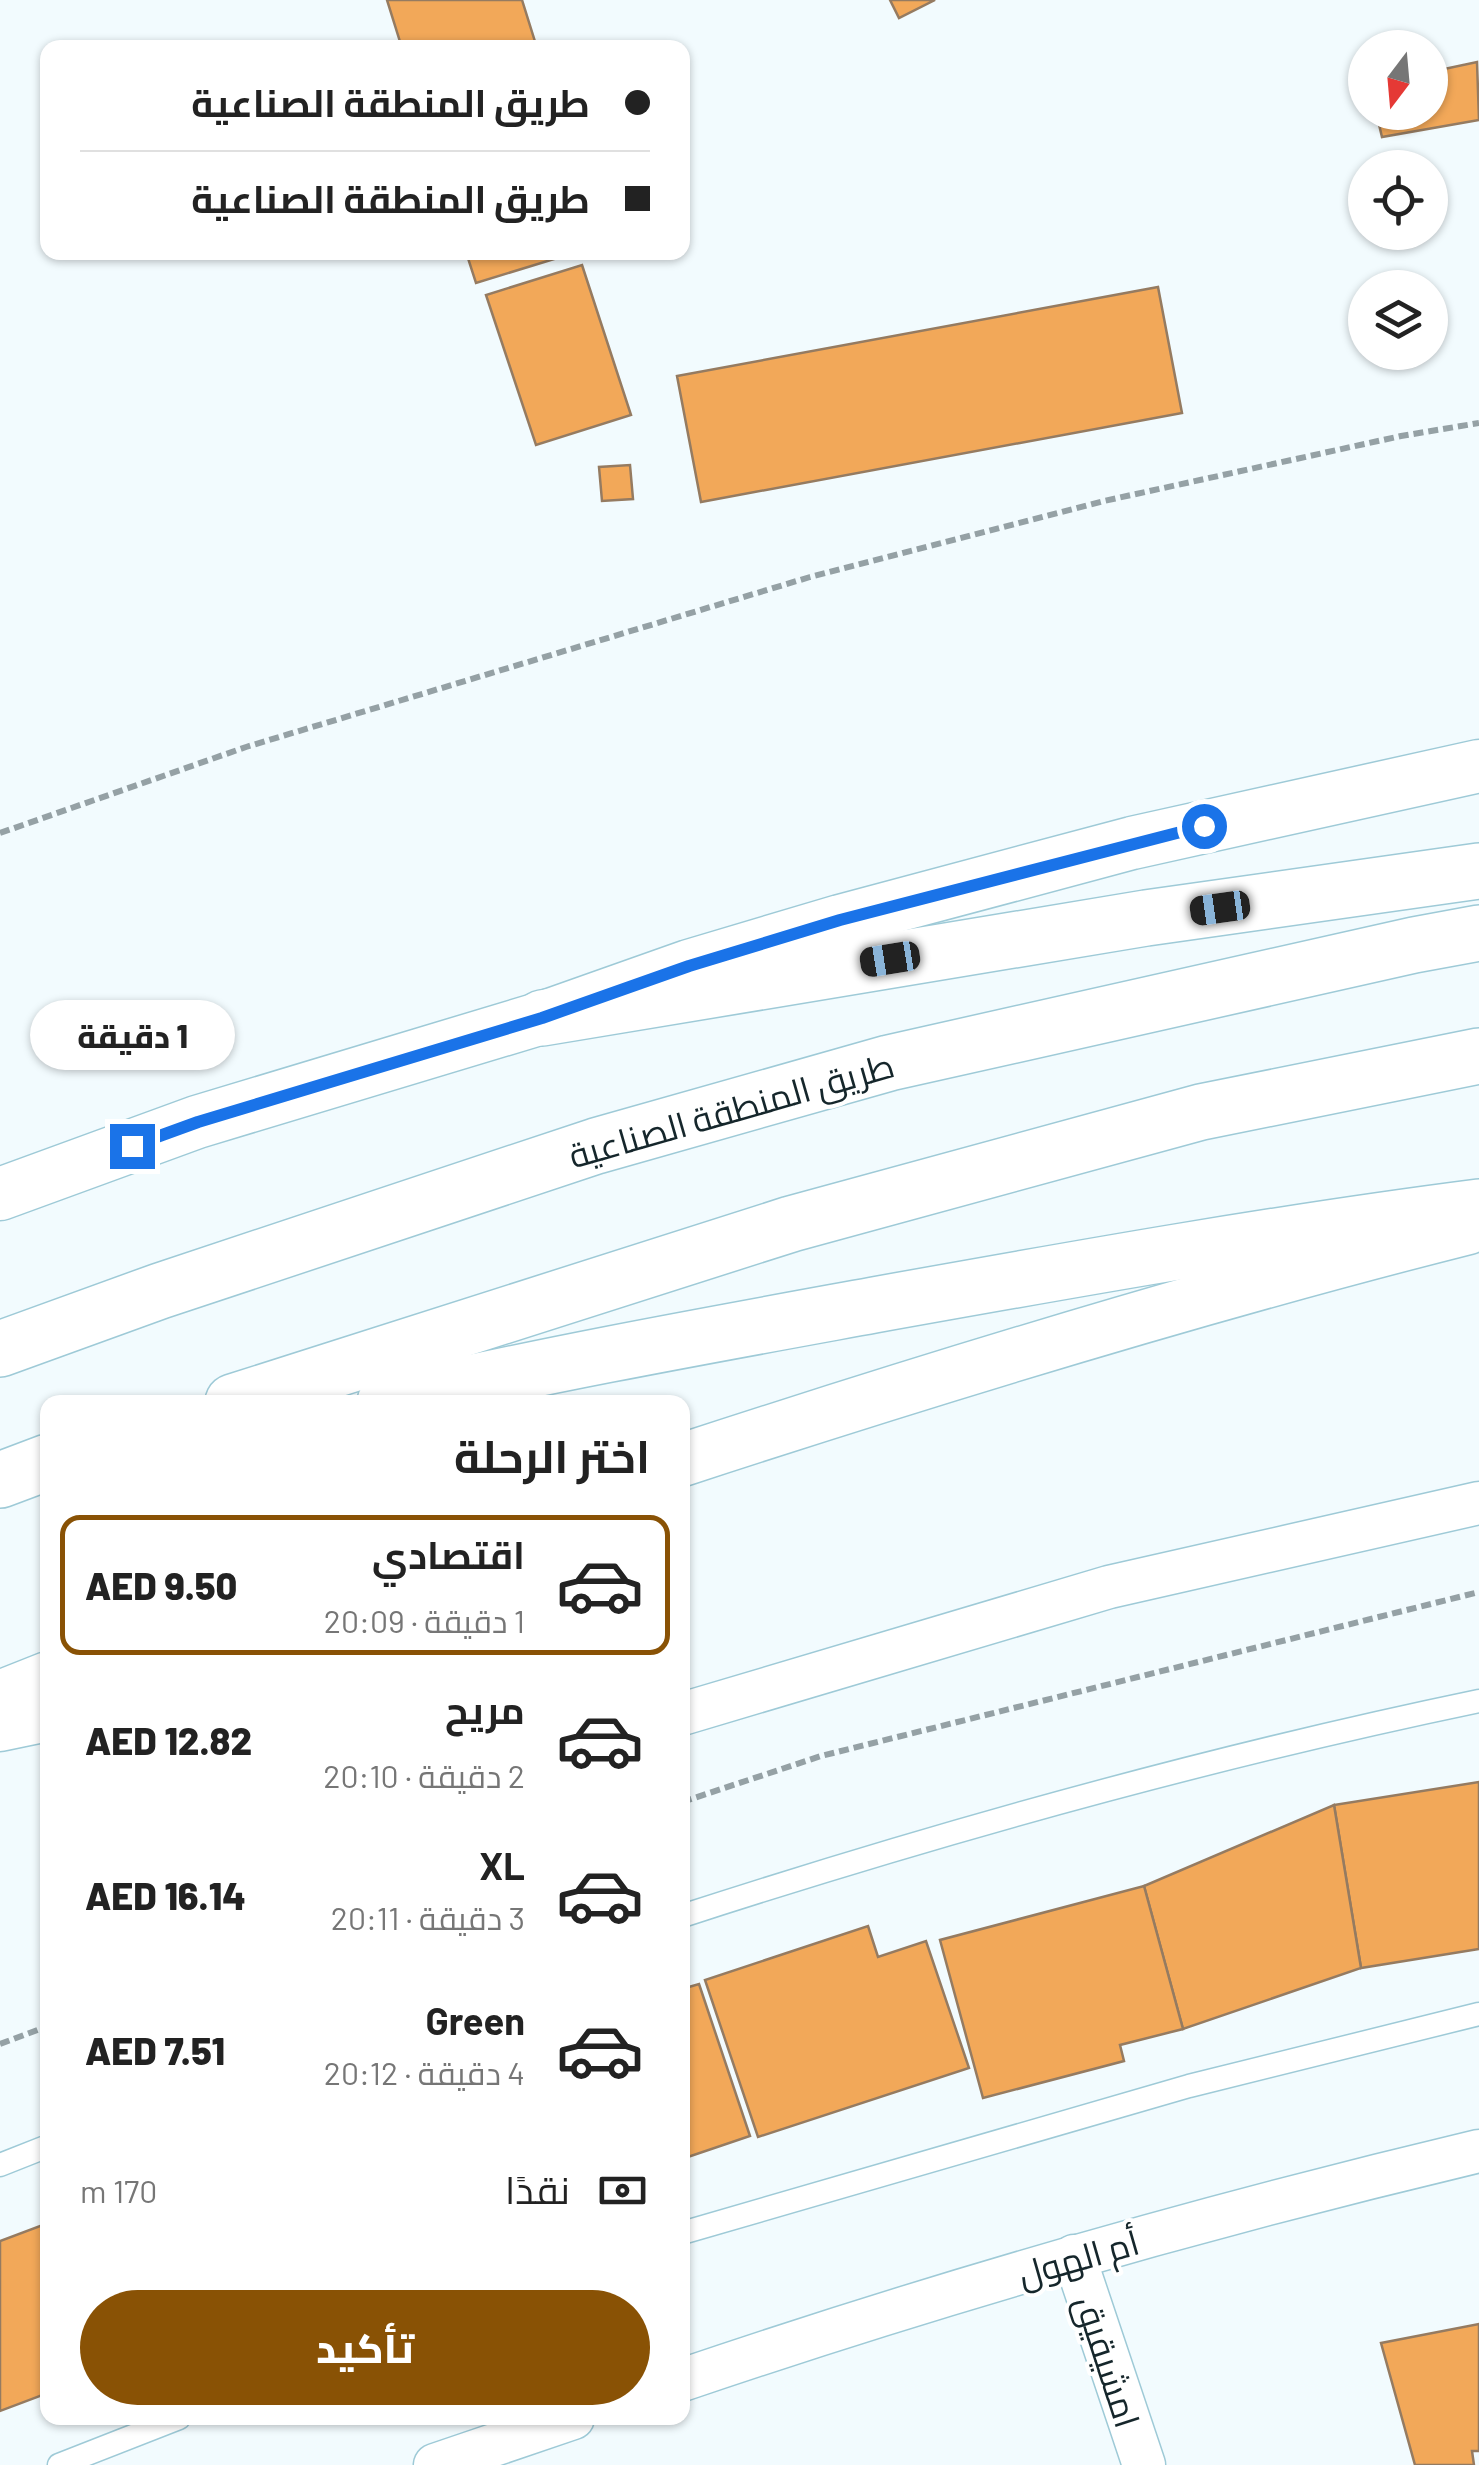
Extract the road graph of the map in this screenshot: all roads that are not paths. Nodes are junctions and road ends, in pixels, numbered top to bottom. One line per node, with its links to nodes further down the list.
1 (1479, 766): 4 (street)
2 (1479, 871): 4 (highway)
3 (1479, 934): 9 (highway, طريق المنطقة الصناعية)
4 (542, 1018): 6 (street)
5 (1479, 1056): 10 (highway)
6 (0, 1194)
7 (1479, 1208): 11 (highway)
8 (1479, 1226): 12 (street)
9 (0, 1349)
10 (255, 1395)
11 (415, 1395)
12 (690, 1457)
13 (1479, 1503): 17 (street)
14 (40, 1681): 15 (street)
15 (0, 1697)
16 (1479, 1701): 20 (lane)
17 (690, 1712)
18 (40, 1722): 19 (street)
19 (0, 1730)
20 (690, 1913)
21 (1479, 2014): 25 (lane)
22 (40, 2149): 24 (lane)
23 (1479, 2152): 26 (street, أم الهول)
24 (0, 2165)
25 (690, 2231)
26 (1074, 2256): 27 (street, أم الهول); 33 (street, امشيقيق)
27 (690, 2377)
28 (163, 2425): 30 (lane)
29 (552, 2425): 32 (street)
30 (103, 2454): 31 (lane)
31 (60, 2465)
32 (435, 2465)
33 (1144, 2465)

